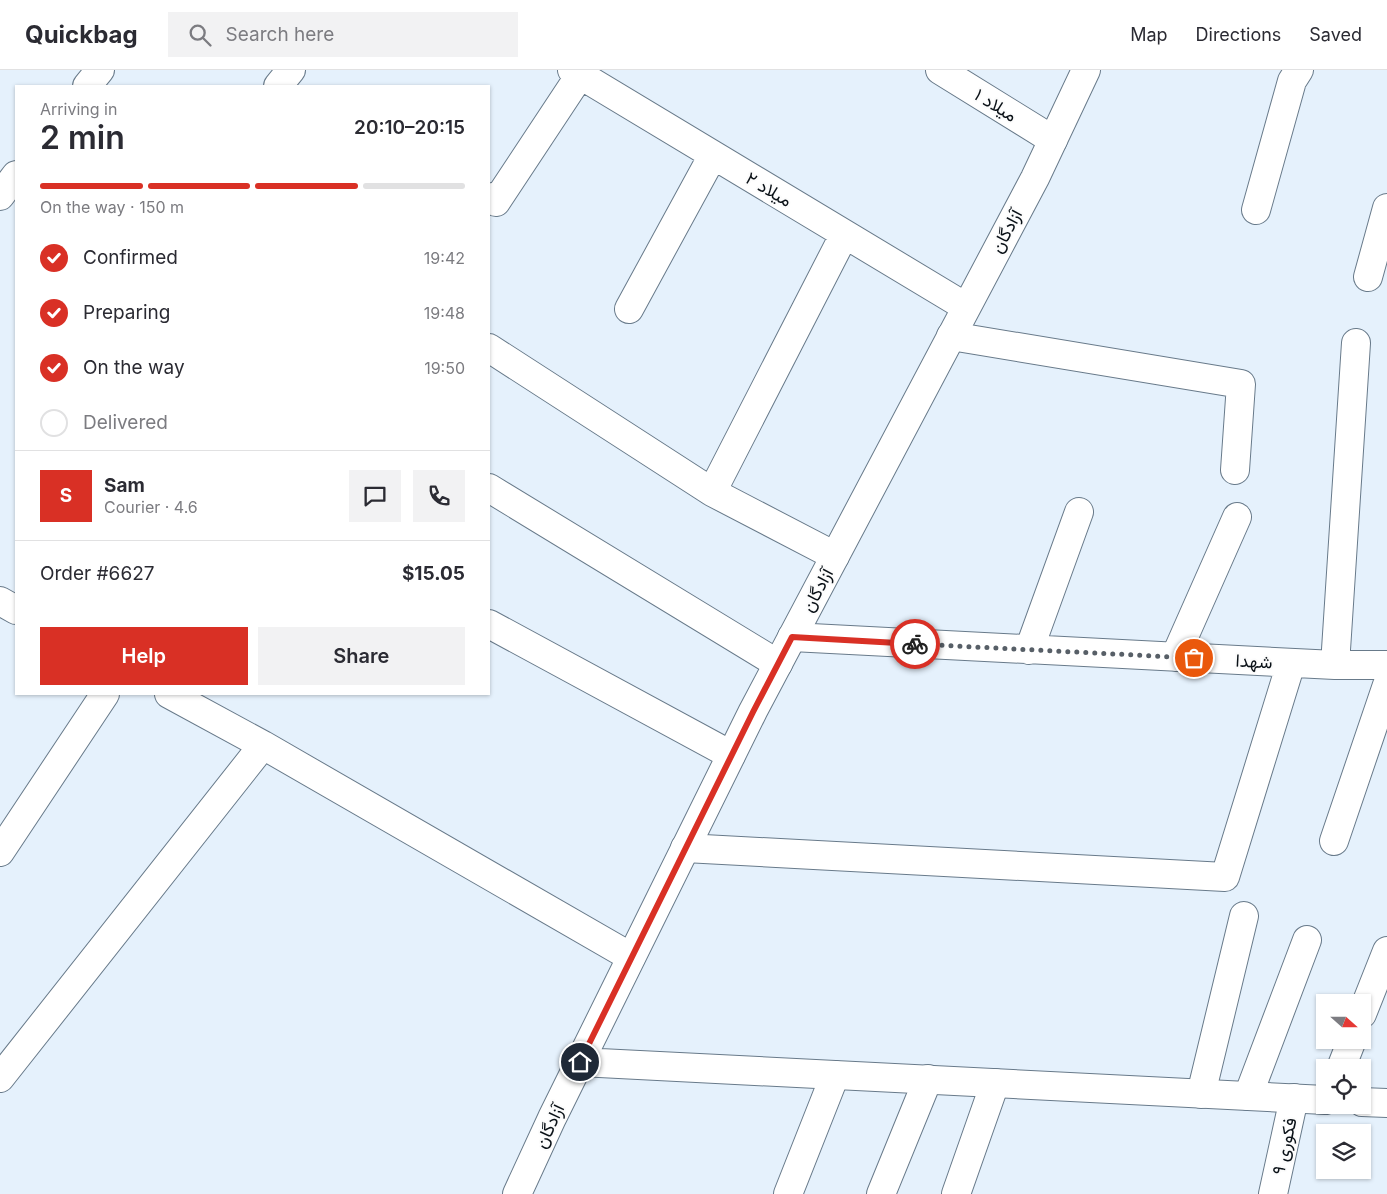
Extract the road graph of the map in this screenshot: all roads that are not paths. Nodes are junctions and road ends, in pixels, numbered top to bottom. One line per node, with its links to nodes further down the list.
1 (100, 70): 7 (street)
2 (291, 70): 8 (street)
3 (940, 70): 9 (street, میلاد ۱)
4 (1086, 70): 9 (street, آزادگان)
5 (1299, 70): 15 (street)
6 (576, 72): 10 (street, میلاد ۲); 13 (street)
7 (88, 85)
8 (279, 85)
9 (1053, 140): 18 (street, آزادگان)
10 (713, 155): 16 (street, میلاد ۲); 19 (street)
11 (15, 176): 12 (street)
12 (0, 196)
13 (490, 198)
14 (1387, 208): 17 (street)
15 (1256, 210)
16 (844, 235): 18 (street, میلاد ۲); 25 (street)
17 (1368, 277)
18 (966, 307): 20 (street, آزادگان)
19 (629, 309)
20 (951, 336): 23 (street); 28 (street, آزادگان)
21 (1356, 344): 37 (street)
22 (490, 349): 25 (street)
23 (1235, 470)
24 (490, 489): 36 (street)
25 (712, 492): 28 (street)
26 (1079, 512): 33 (street)
27 (1237, 517): 34 (street)
28 (835, 556): 32 (street, آزادگان)
29 (0, 601): 30 (street)
30 (15, 609)
31 (490, 625): 43 (street)
32 (792, 637): 33 (street, شهدا); 36 (street, آزادگان)
33 (1029, 650): 34 (street, شهدا)
34 (1175, 657): 35 (street, شهدا)
35 (1291, 663): 37 (street, شهدا); 45 (street)
36 (778, 664): 43 (street, آزادگان)
37 (1335, 665): 38 (street, شهدا)
38 (1387, 665)
39 (1387, 685): 44 (street)
40 (104, 695): 46 (street)
41 (171, 695): 42 (street)
42 (263, 745): 50 (street); 54 (street)
43 (731, 755): 45 (street, آزادگان)
44 (1334, 841)
45 (685, 848): 50 (street, آزادگان)
46 (0, 852)
47 (1244, 916): 57 (street)
48 (1307, 940): 58 (street)
49 (1387, 951): 51 (street)
50 (632, 957): 52 (street, آزادگان)
51 (1370, 994)
52 (580, 1062): 53 (street); 63 (street, آزادگان)
53 (835, 1075): 55 (street); 64 (street)
54 (0, 1078)
55 (928, 1079): 56 (street); 65 (street)
56 (995, 1083): 57 (street); 66 (street)
57 (1202, 1094): 58 (street)
58 (1248, 1096): 59 (street)
59 (1294, 1098): 60 (street); 67 (street, فکوری ۹)
60 (1316, 1099)
61 (1371, 1102): 62 (street)
62 (1387, 1103)
63 (517, 1194)
64 (788, 1194)
65 (881, 1194)
66 (956, 1194)
67 (1273, 1194)

